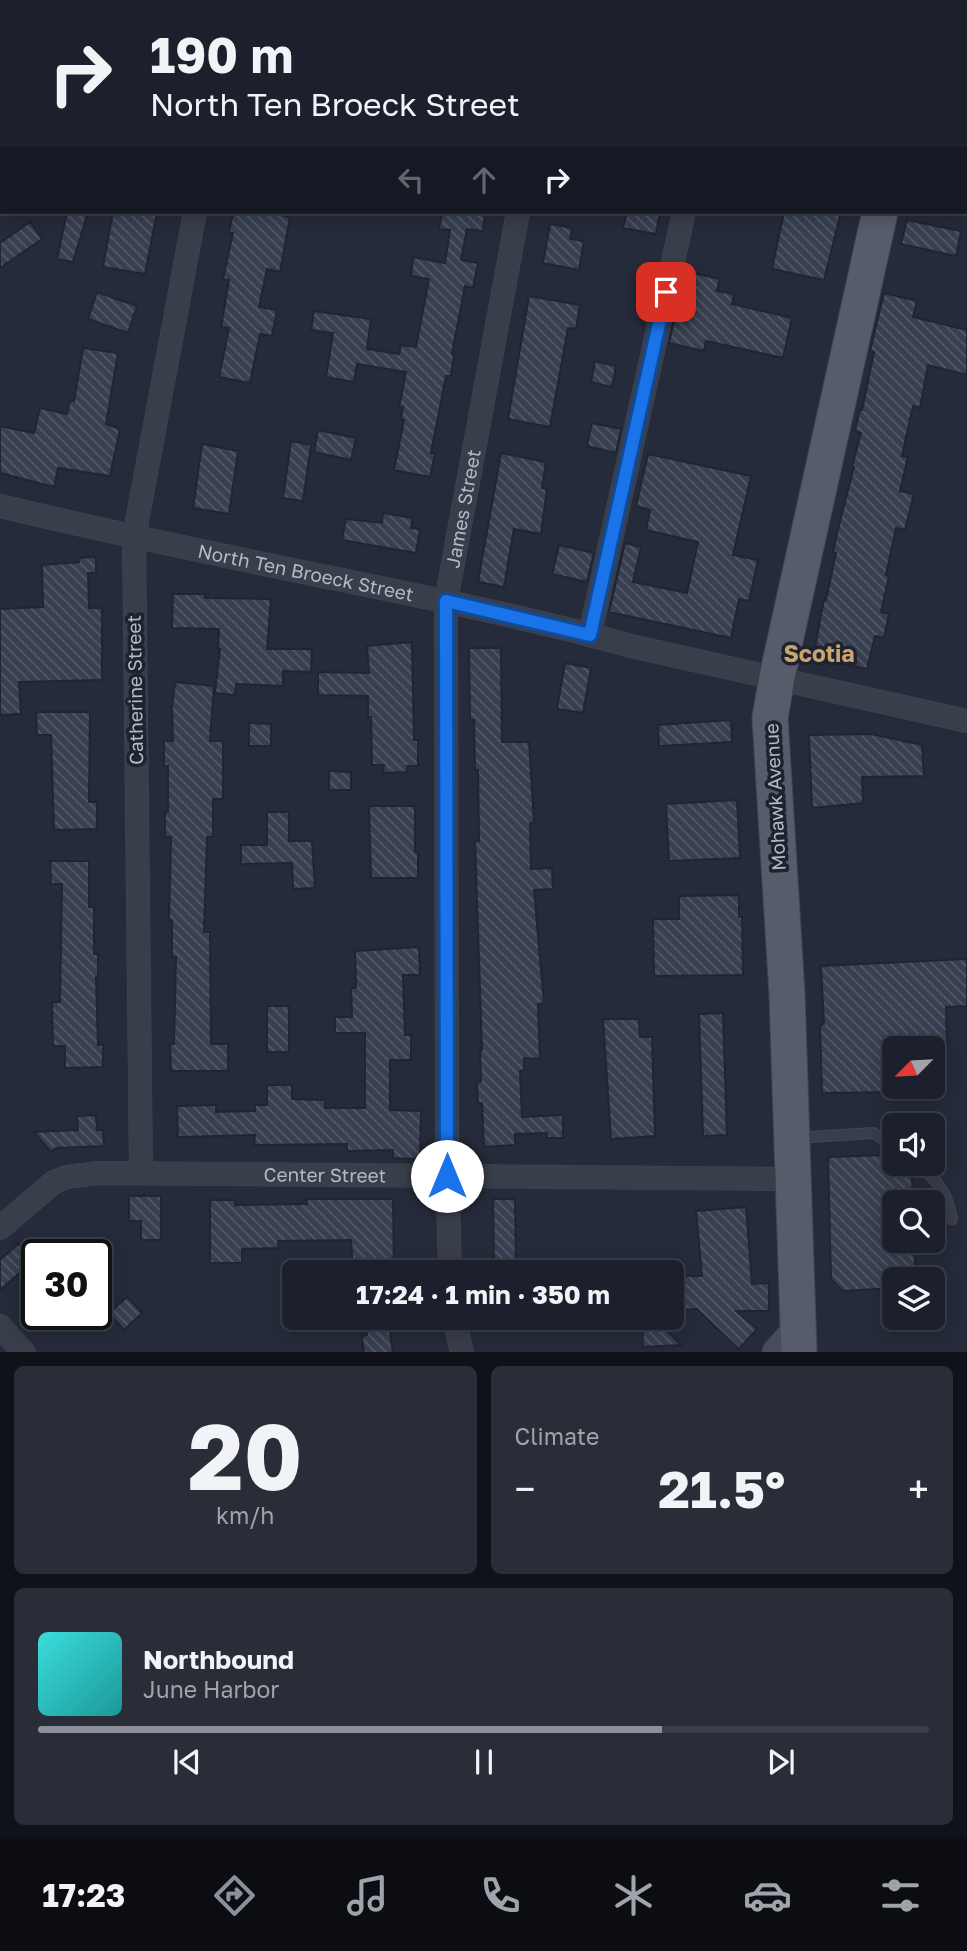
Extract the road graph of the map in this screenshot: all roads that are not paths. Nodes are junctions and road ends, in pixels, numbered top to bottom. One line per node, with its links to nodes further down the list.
1 (195, 214): 6 (street, Catherine Street)
2 (519, 214): 7 (street, James Street)
3 (684, 214): 8 (street)
4 (880, 214): 9 (main road, Mohawk Avenue)
5 (0, 506): 6 (street, North Ten Broeck Street)
6 (134, 537): 7 (street, North Ten Broeck Street); 13 (street, Catherine Street)
7 (446, 601): 8 (street, North Ten Broeck Street); 14 (street, James Street)
8 (590, 635): 9 (street, North Ten Broeck Street)
9 (777, 677): 10 (street, North Ten Broeck Street); 11 (main road, Mohawk Avenue)
10 (967, 721)
11 (791, 1138): 12 (lane); 16 (main road, Mohawk Avenue)
12 (882, 1138)
13 (141, 1173): 14 (street, Center Street); 18 (street, Center Street)
14 (447, 1176): 16 (street, Center Street); 19 (street, James Street)
15 (931, 1176): 17 (lane)
16 (793, 1179): 22 (main road, Mohawk Avenue)
17 (952, 1219)
18 (0, 1228)
19 (450, 1260)
20 (0, 1326): 23 (street)
21 (456, 1330): 24 (street)
22 (791, 1346)
23 (23, 1352)
24 (461, 1352)

